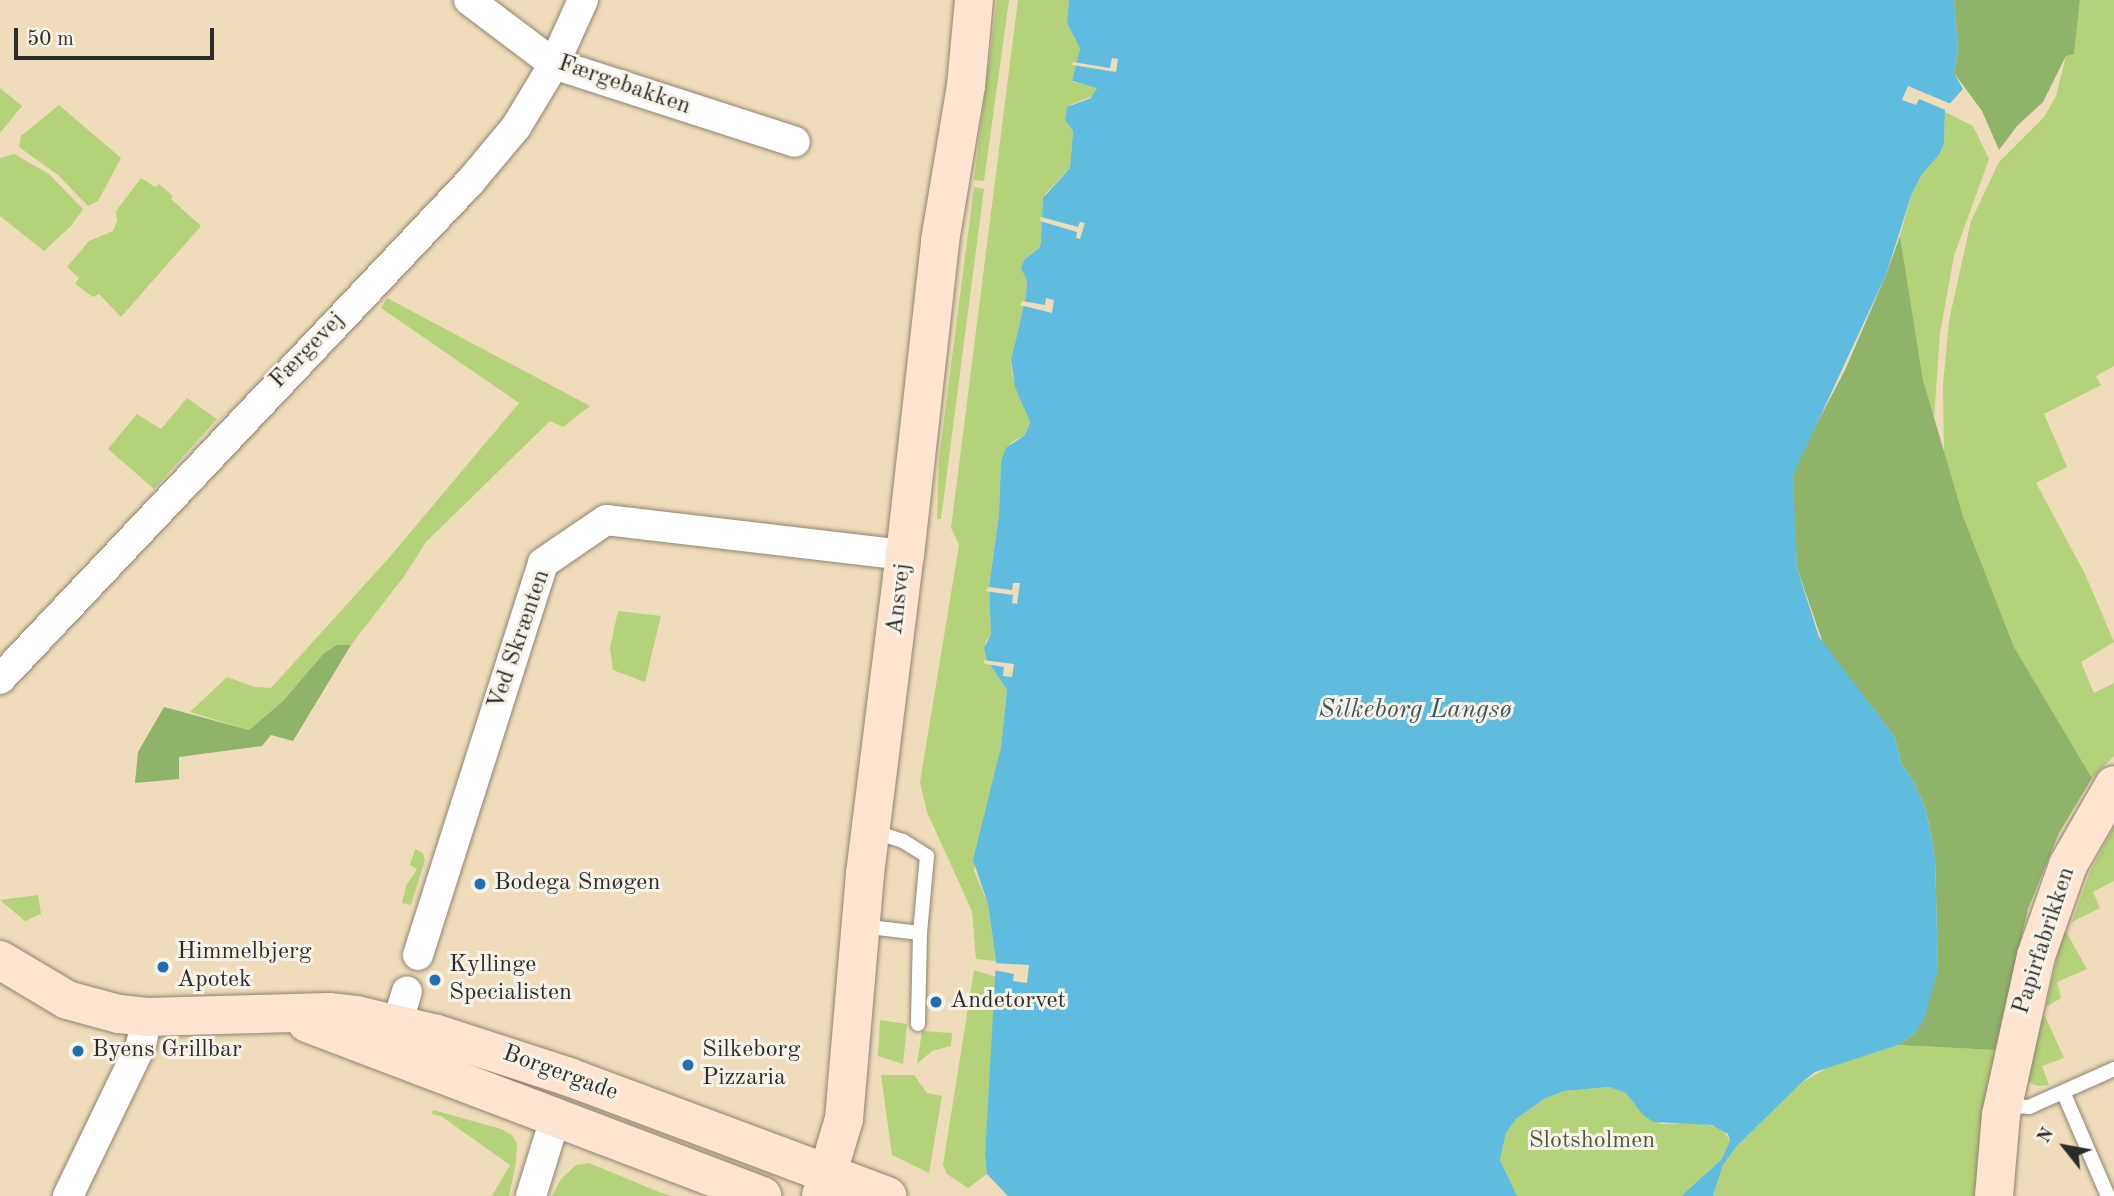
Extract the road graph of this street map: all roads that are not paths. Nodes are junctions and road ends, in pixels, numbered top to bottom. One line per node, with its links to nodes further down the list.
1 (469, 0): 4 (street, Færgebakken)
2 (583, 0): 4 (street, Færgevej)
3 (974, 0): 6 (street, Ansvej)
4 (554, 65): 5 (street, Færgebakken); 7 (street, Færgevej)
5 (795, 142)
6 (905, 555): 9 (street, Ansvej); 12 (street, Ved Skrænten)
7 (0, 680)
8 (2114, 785): 20 (street, Papirfabrikken)
9 (871, 830): 10 (street, Ansvej); 11 (lane)
10 (860, 926): 11 (lane); 22 (street, Ansvej)
11 (920, 933): 16 (lane)
12 (418, 955)
13 (2, 961): 15 (street, Borgergade)
14 (282, 1013): 15 (street, Borgergade); 18 (street, Borgergade); 21 (street, Borgergade)
15 (148, 1017): 23 (street)
16 (918, 1024)
17 (2114, 1069): 19 (lane)
18 (569, 1077): 21 (street); 22 (street, Borgergade)
19 (2064, 1094): 20 (lane); 28 (lane)
20 (2002, 1106): 27 (street, Papirfabrikken)
21 (555, 1119): 24 (street); 25 (street, Borgergade)
22 (825, 1184): 26 (street, Borgergade)
23 (68, 1196)
24 (531, 1196)
25 (762, 1196)
26 (887, 1196)
27 (1994, 1196)
28 (2108, 1196)

